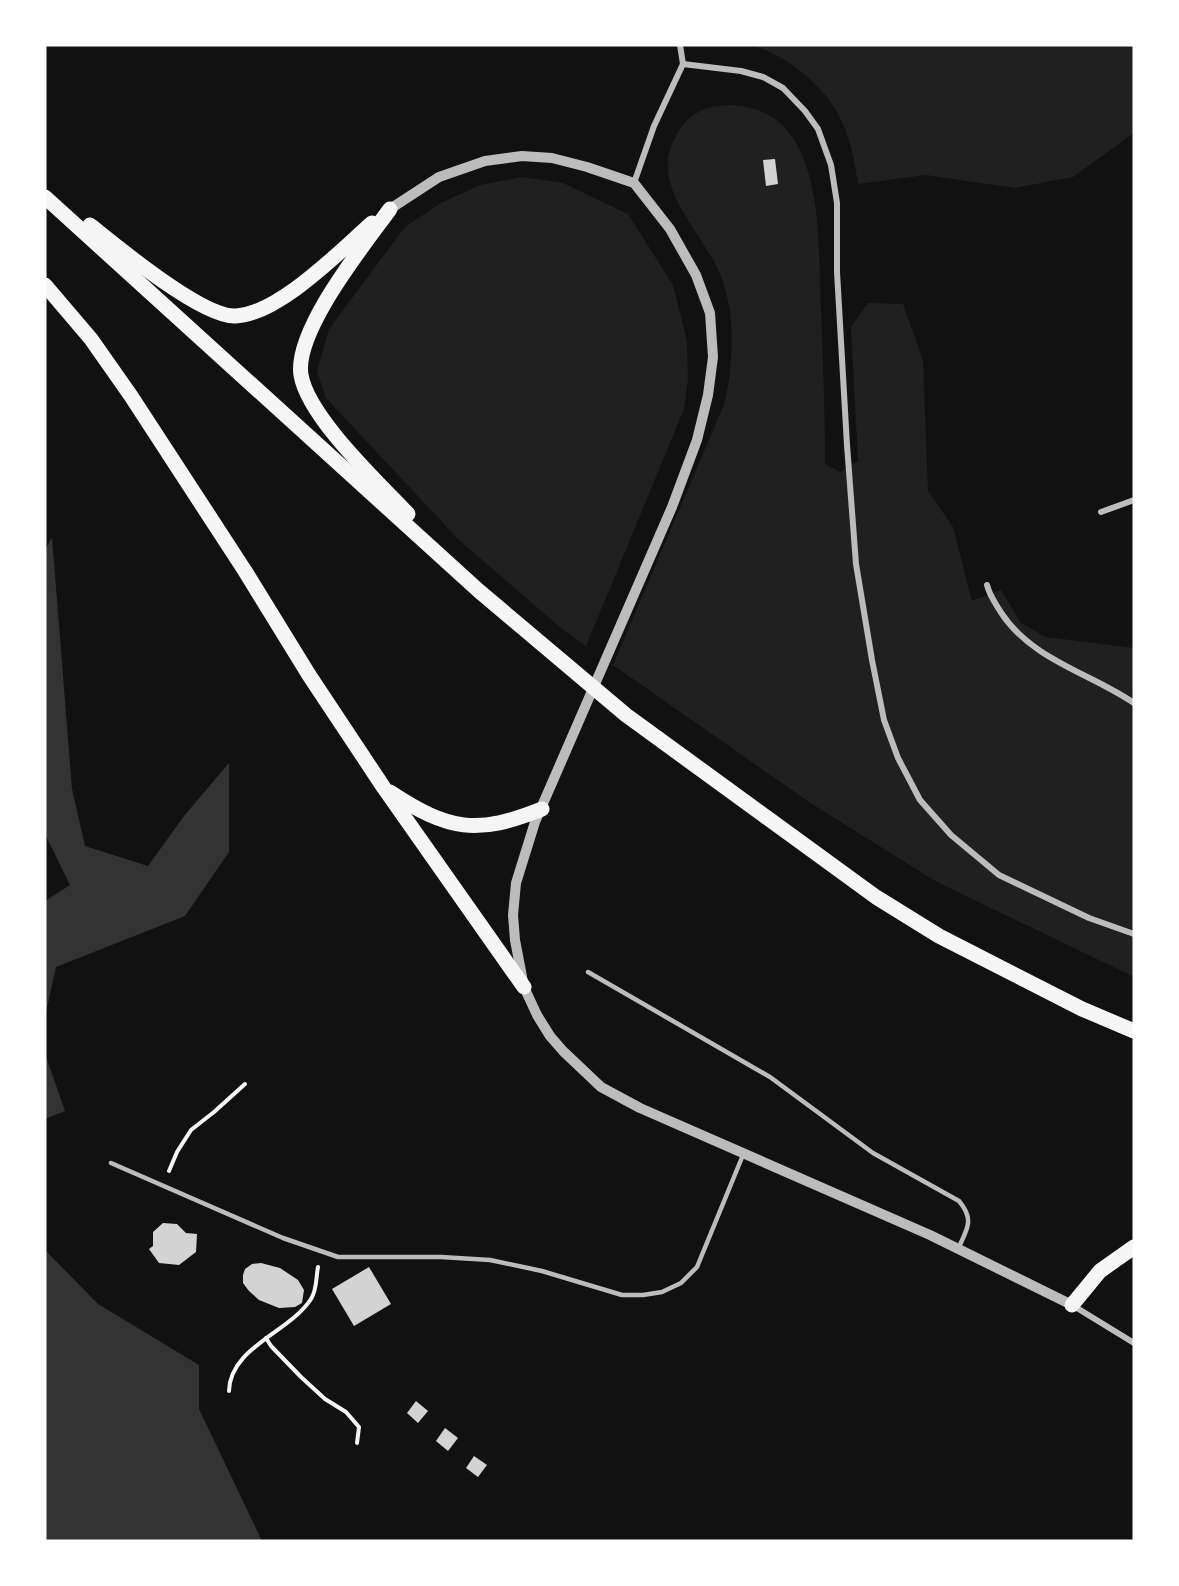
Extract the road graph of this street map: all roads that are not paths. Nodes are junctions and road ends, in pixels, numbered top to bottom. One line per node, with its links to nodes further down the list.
1 (680, 45): 2 (street)
2 (683, 64): 3 (street); 15 (street)
3 (634, 183): 6 (street); 14 (street)
4 (45, 190): 6 (main road)
5 (45, 198): 11 (main road)
6 (390, 209): 11 (main road)
7 (45, 285): 13 (main road)
8 (1134, 500): 9 (street)
9 (1101, 512)
10 (987, 585): 12 (street)
11 (479, 591): 18 (main road)
12 (1134, 703)
13 (384, 788): 14 (main road); 17 (main road)
14 (542, 808): 17 (street)
15 (1134, 934)
16 (588, 972): 22 (lane)
17 (524, 987): 19 (street)
18 (1134, 1031)
19 (744, 1152): 20 (lane); 22 (street)
20 (111, 1163)
21 (1134, 1247): 23 (main road)
22 (958, 1249): 23 (street)
23 (1072, 1305): 24 (street)
24 (1134, 1343)

